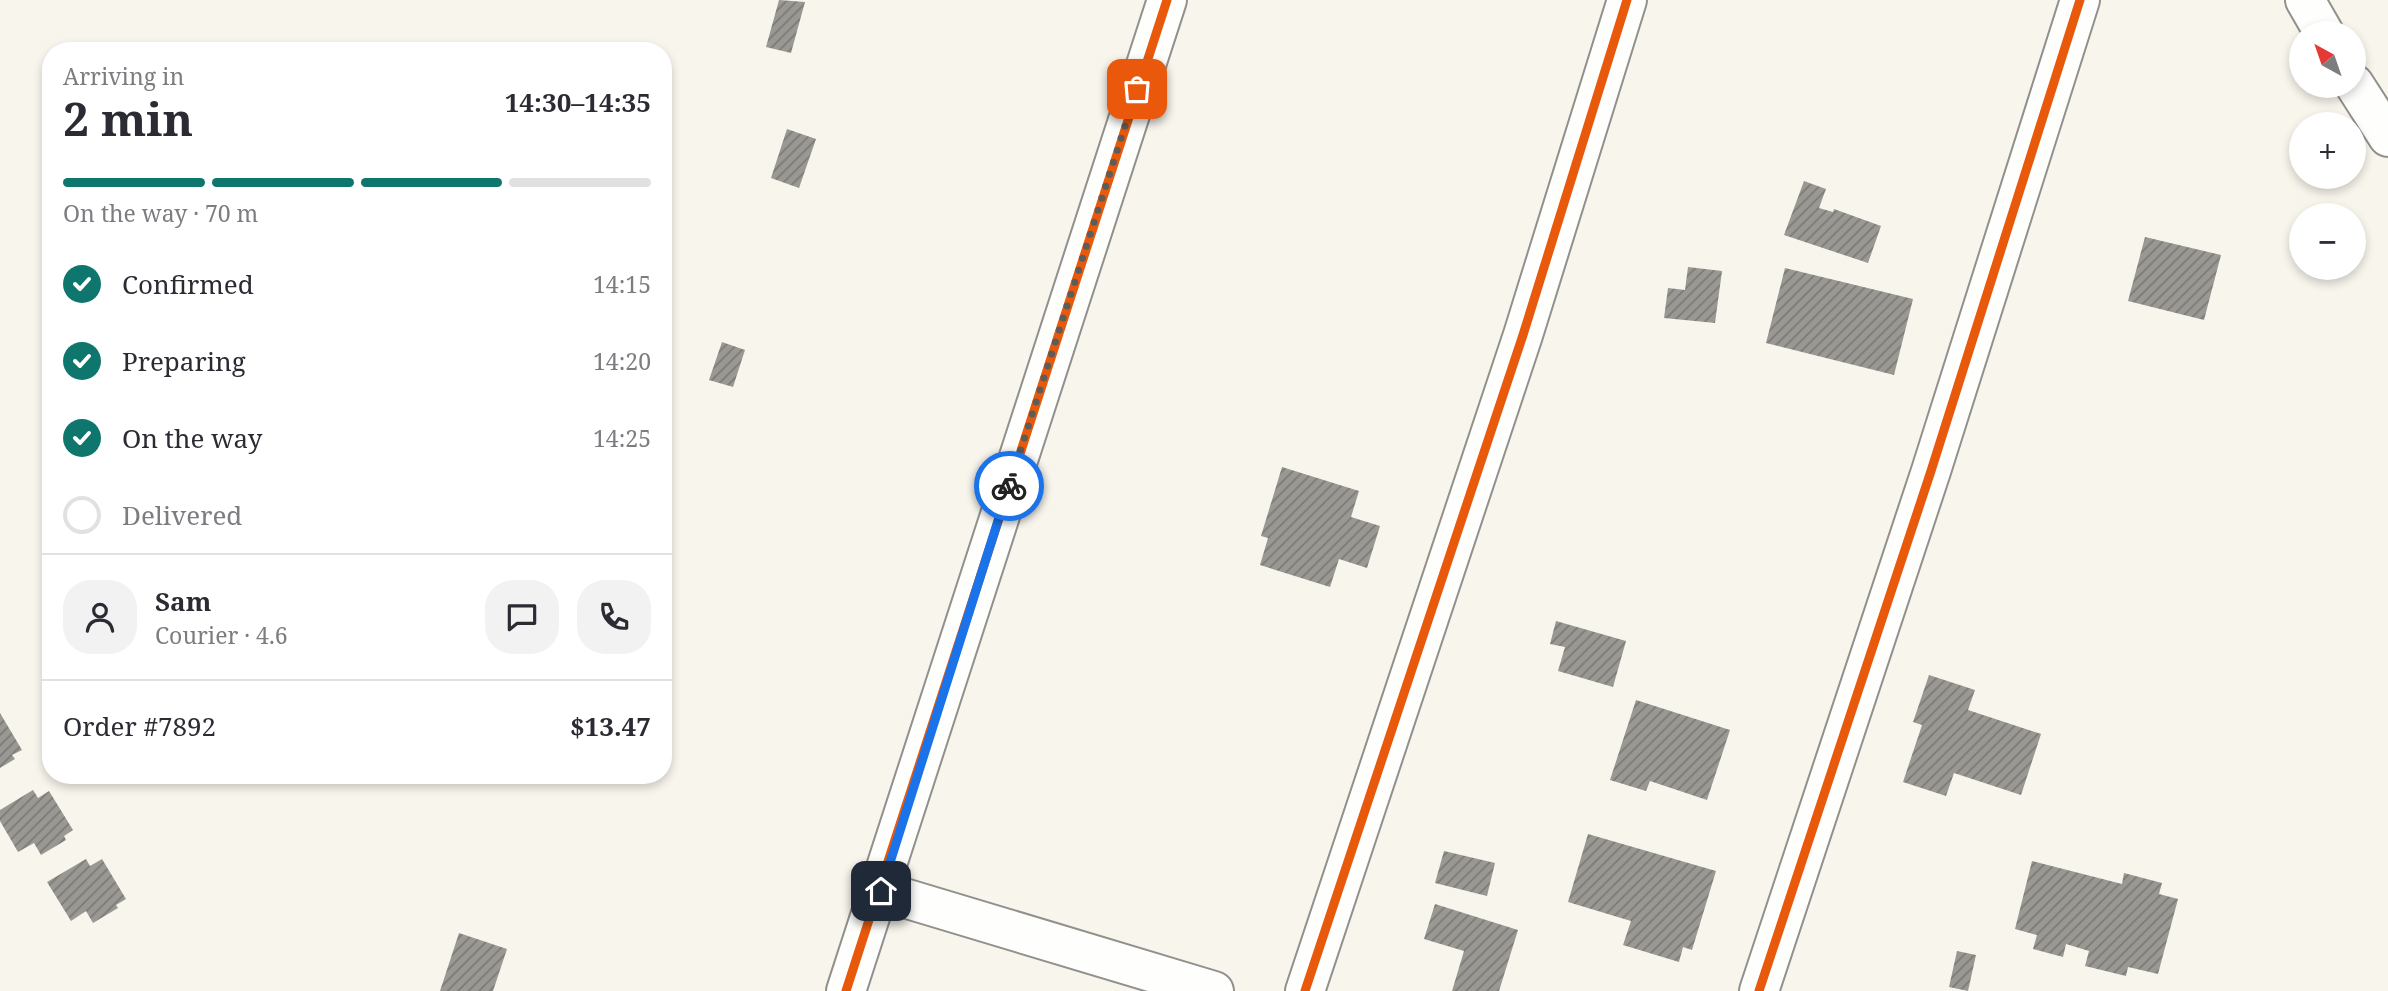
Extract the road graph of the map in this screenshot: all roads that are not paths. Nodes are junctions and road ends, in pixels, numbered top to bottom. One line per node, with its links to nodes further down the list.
1 (1167, 0): 8 (street)
2 (1627, 0): 11 (street)
3 (2080, 0): 12 (street)
4 (2305, 0): 5 (street)
5 (2317, 21)
6 (2363, 98): 7 (street)
7 (2388, 137)
8 (881, 891): 9 (street); 10 (street)
9 (846, 991)
10 (1214, 991)
11 (1305, 991)
12 (1759, 991)

